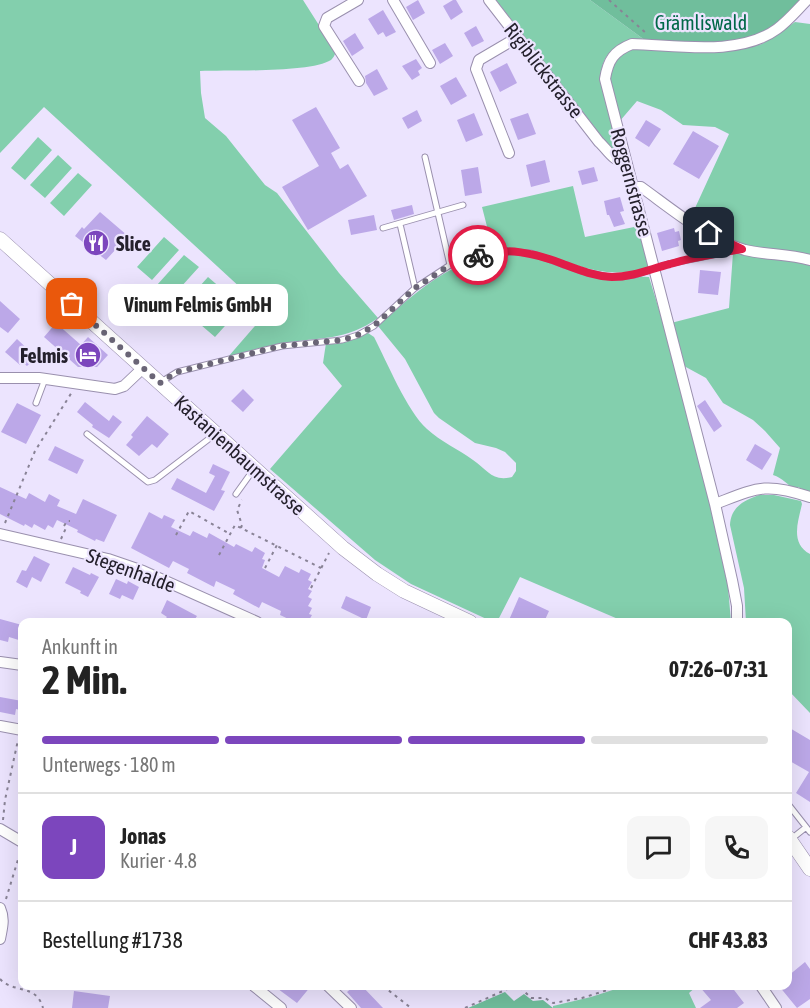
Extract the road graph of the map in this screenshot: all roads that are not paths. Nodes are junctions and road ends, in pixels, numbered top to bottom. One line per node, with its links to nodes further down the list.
1 (358, 0): 7 (street)
2 (393, 0): 6 (street)
3 (489, 0): 5 (street, Rigiblickstrasse)
4 (807, 0): 10 (street, Roggernstrasse)
5 (518, 38): 8 (street); 10 (street, Rigiblickstrasse)
6 (430, 63)
7 (359, 81)
8 (508, 153)
9 (425, 157): 13 (lane)
10 (625, 161): 11 (street, Roggernstrasse)
11 (633, 188): 17 (street); 20 (street, Roggernstrasse)
12 (463, 205): 13 (lane)
13 (438, 213): 14 (lane); 19 (lane)
14 (400, 224): 15 (lane); 21 (lane)
15 (383, 228)
16 (0, 239): 22 (street, Kastanienbaumstrasse)
17 (742, 249): 18 (street); 20 (lane)
18 (810, 260)
19 (450, 265): 20 (lane); 21 (lane)
20 (655, 268): 32 (street, Roggernstrasse)
21 (415, 288): 25 (lane)
22 (143, 368): 24 (street); 25 (street, Kastanienbaumstrasse)
23 (0, 378): 24 (street)
24 (45, 379): 26 (lane)
25 (160, 383): 28 (street, Kastanienbaumstrasse)
26 (36, 403)
27 (87, 434): 28 (lane)
28 (216, 434): 29 (street, Kastanienbaumstrasse)
29 (254, 468): 30 (lane); 35 (street, Kastanienbaumstrasse)
30 (236, 494)
31 (810, 497): 32 (street)
32 (715, 504): 36 (street, Roggernstrasse)
33 (1, 531): 34 (street, Stegenhalde)
34 (248, 618)
35 (461, 618)
36 (737, 618)
37 (0, 662): 38 (street)
38 (18, 664)
39 (0, 726): 40 (street)
40 (18, 729)
41 (792, 809): 43 (lane)
42 (1, 826): 46 (street)
43 (808, 830): 44 (lane)
44 (792, 838)
45 (792, 843): 47 (street)
46 (18, 844)
47 (810, 868)
48 (0, 908): 49 (street)
49 (0, 939)
50 (259, 990): 53 (street)
51 (332, 990): 54 (street)
52 (764, 990): 55 (street)
53 (281, 1008)
54 (351, 1008)
55 (776, 1008)

